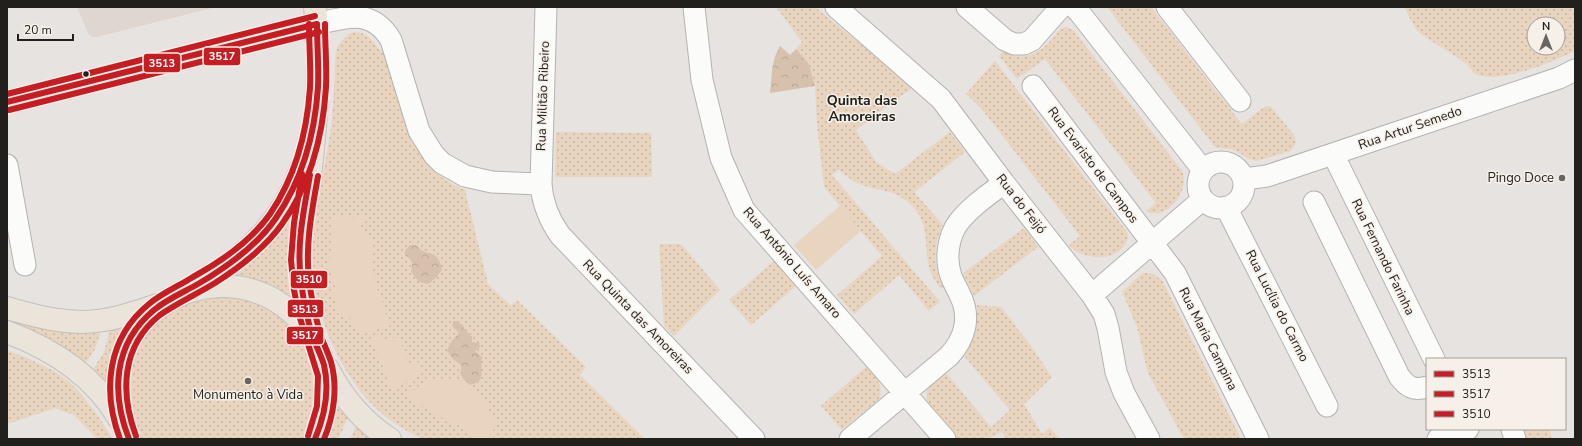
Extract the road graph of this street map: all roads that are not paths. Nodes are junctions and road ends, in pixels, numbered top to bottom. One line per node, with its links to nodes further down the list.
1 (546, 7): 19 (street, Rua Militão Ribeiro)
2 (694, 7): 32 (street, Rua António Luís Amaro)
3 (836, 7): 18 (street, Rua do Feijó)
4 (967, 7): 5 (street)
5 (1060, 7)
6 (1074, 7): 16 (street)
7 (1167, 7): 12 (street)
8 (316, 16): 11 (main road); 13 (street); 19 (street)
9 (1575, 70): 14 (street, Rua Artur Semedo)
10 (1033, 86): 23 (street, Rua Evaristo de Campos)
11 (317, 96): 26 (main road); 29 (main road)
12 (1240, 101)
13 (7, 102)
14 (1333, 154): 17 (street, Rua Artur Semedo); 30 (street, Rua Fernando Farinha)
15 (7, 165): 24 (street)
16 (1203, 170): 17 (street); 20 (street)
17 (1244, 180): 22 (street)
18 (1004, 183): 25 (street, Rua do Feijó); 32 (street)
19 (540, 184): 38 (street, Rua Quinta das Amoreiras)
20 (1203, 199): 22 (street); 23 (street)
21 (1314, 202): 31 (street)
22 (1226, 207): 33 (street, Rua Lucília do Carmo)
23 (1152, 243): 25 (street); 42 (street, Rua Maria Campina)
24 (25, 265)
25 (1092, 295): 41 (street, Rua do Feijó)
26 (174, 298): 27 (main road); 29 (main road); 35 (main road)
27 (7, 308)
28 (7, 332): 35 (main road)
29 (317, 346): 36 (main road); 37 (main road)
30 (1434, 358)
31 (1426, 386)
32 (906, 393): 39 (street); 40 (street, Rua António Luís Amaro)
33 (1327, 406)
34 (1465, 430): 43 (street)
35 (126, 432)
36 (315, 439)
37 (390, 439)
38 (754, 439)
39 (850, 439)
40 (945, 439)
41 (1149, 439)
42 (1258, 439)
43 (1438, 439)

